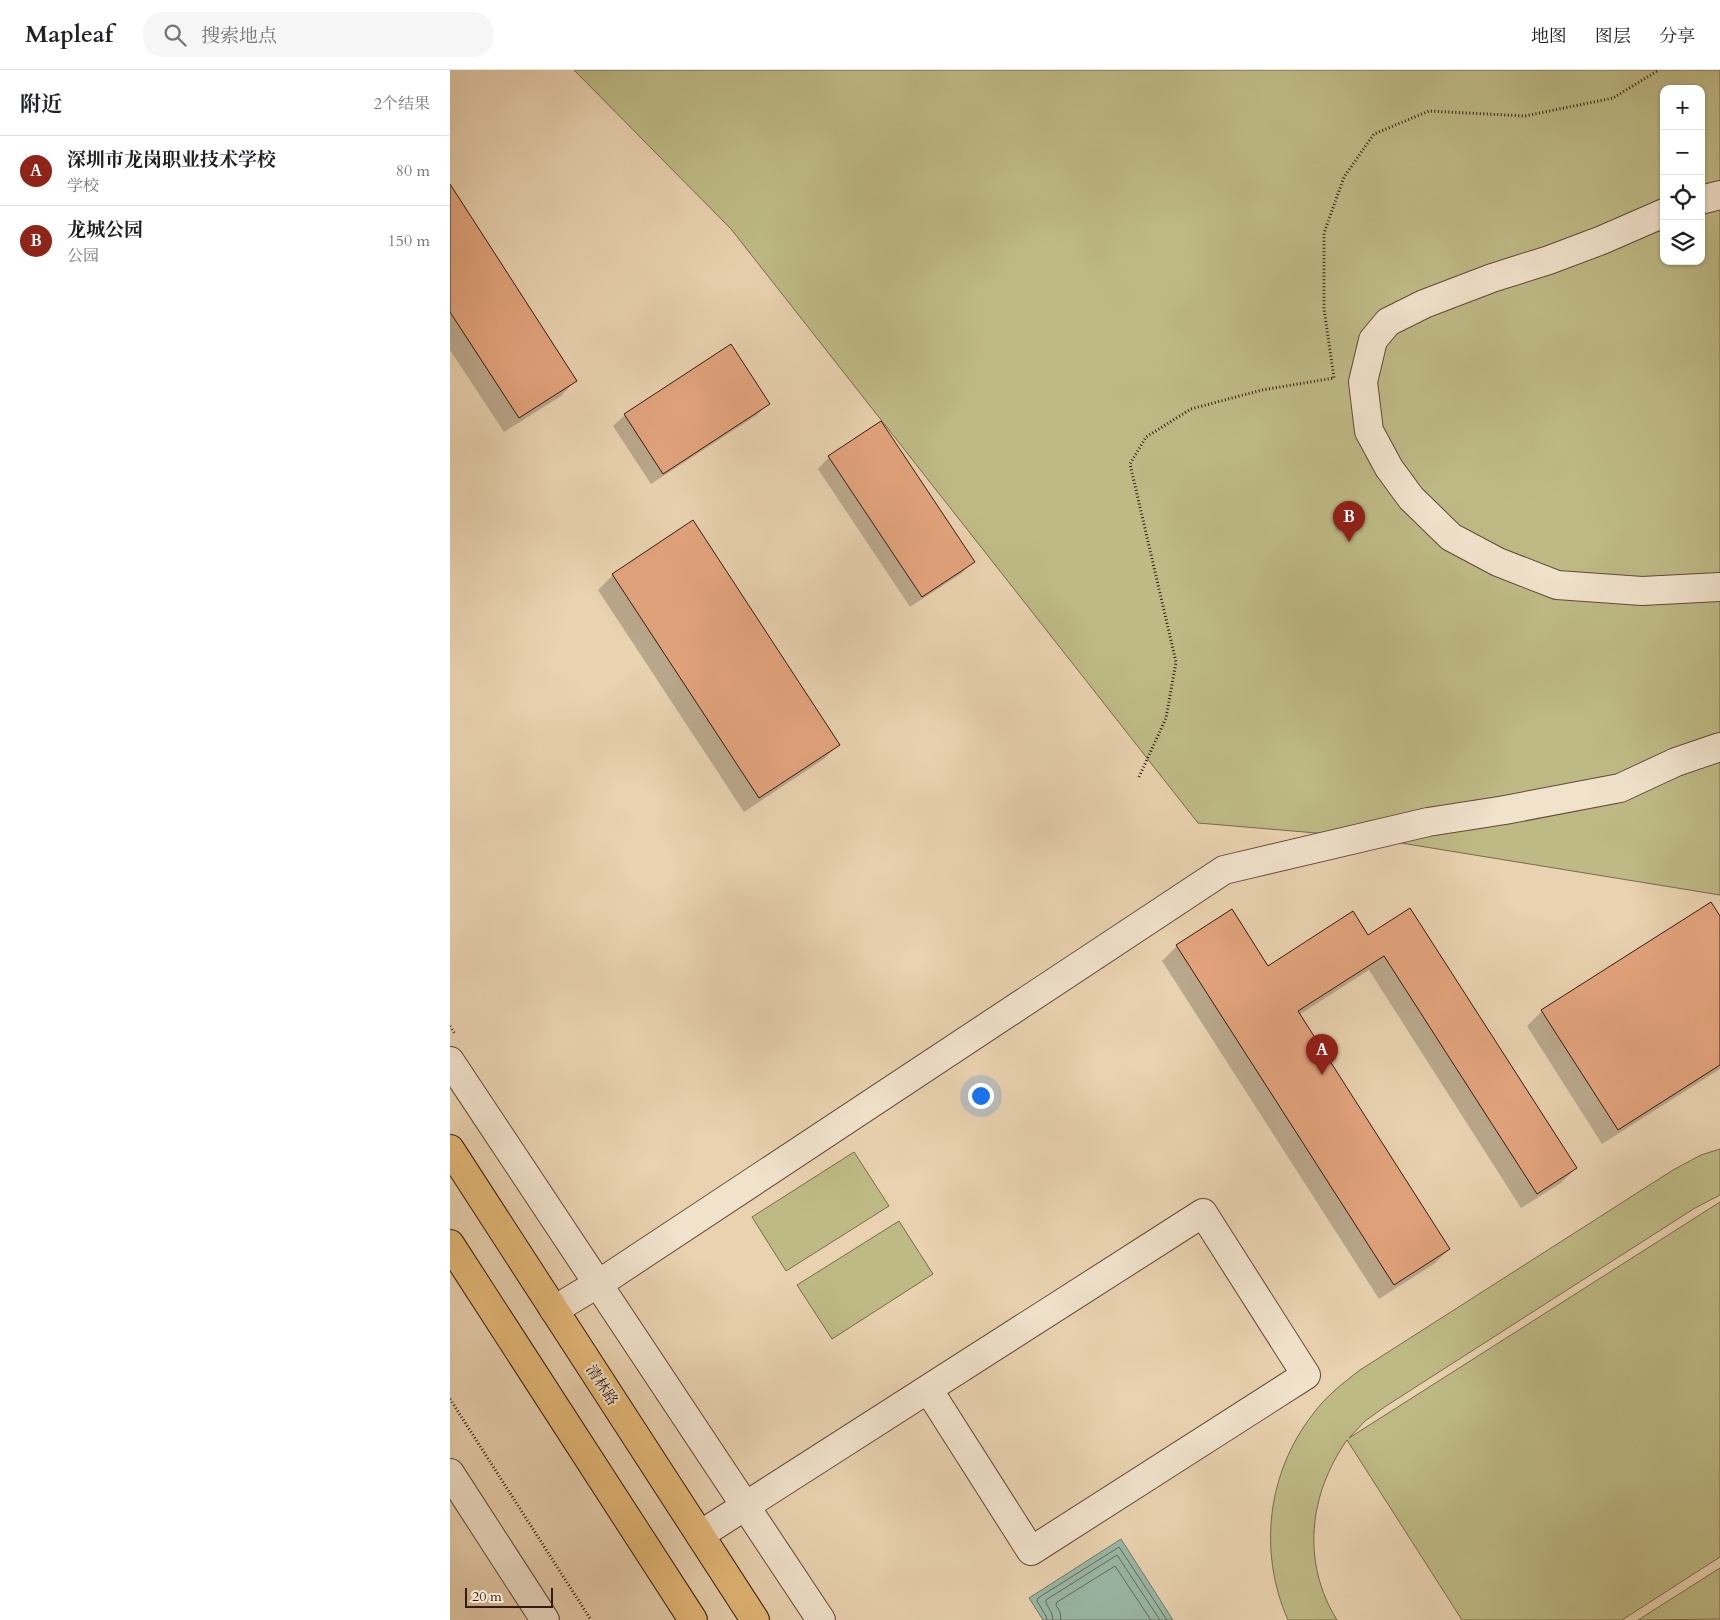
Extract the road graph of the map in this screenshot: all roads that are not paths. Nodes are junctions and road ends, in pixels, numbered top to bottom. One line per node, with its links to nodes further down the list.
1 (1720, 195): 2 (street)
2 (1705, 199)
3 (1660, 215): 4 (street)
4 (1720, 587)
5 (1720, 746): 9 (street)
6 (450, 1061): 9 (street)
7 (450, 1149): 10 (main road, 清林路)
8 (450, 1244): 16 (main road)
9 (598, 1283): 10 (street); 13 (street)
10 (554, 1310): 14 (main road, 清林路)
11 (928, 1389): 11 (street); 13 (street)
12 (450, 1474): 15 (street)
13 (745, 1505): 14 (street); 18 (street)
14 (700, 1535): 17 (main road, 清林路)
15 (545, 1620)
16 (693, 1620)
17 (755, 1620)
18 (821, 1620)

